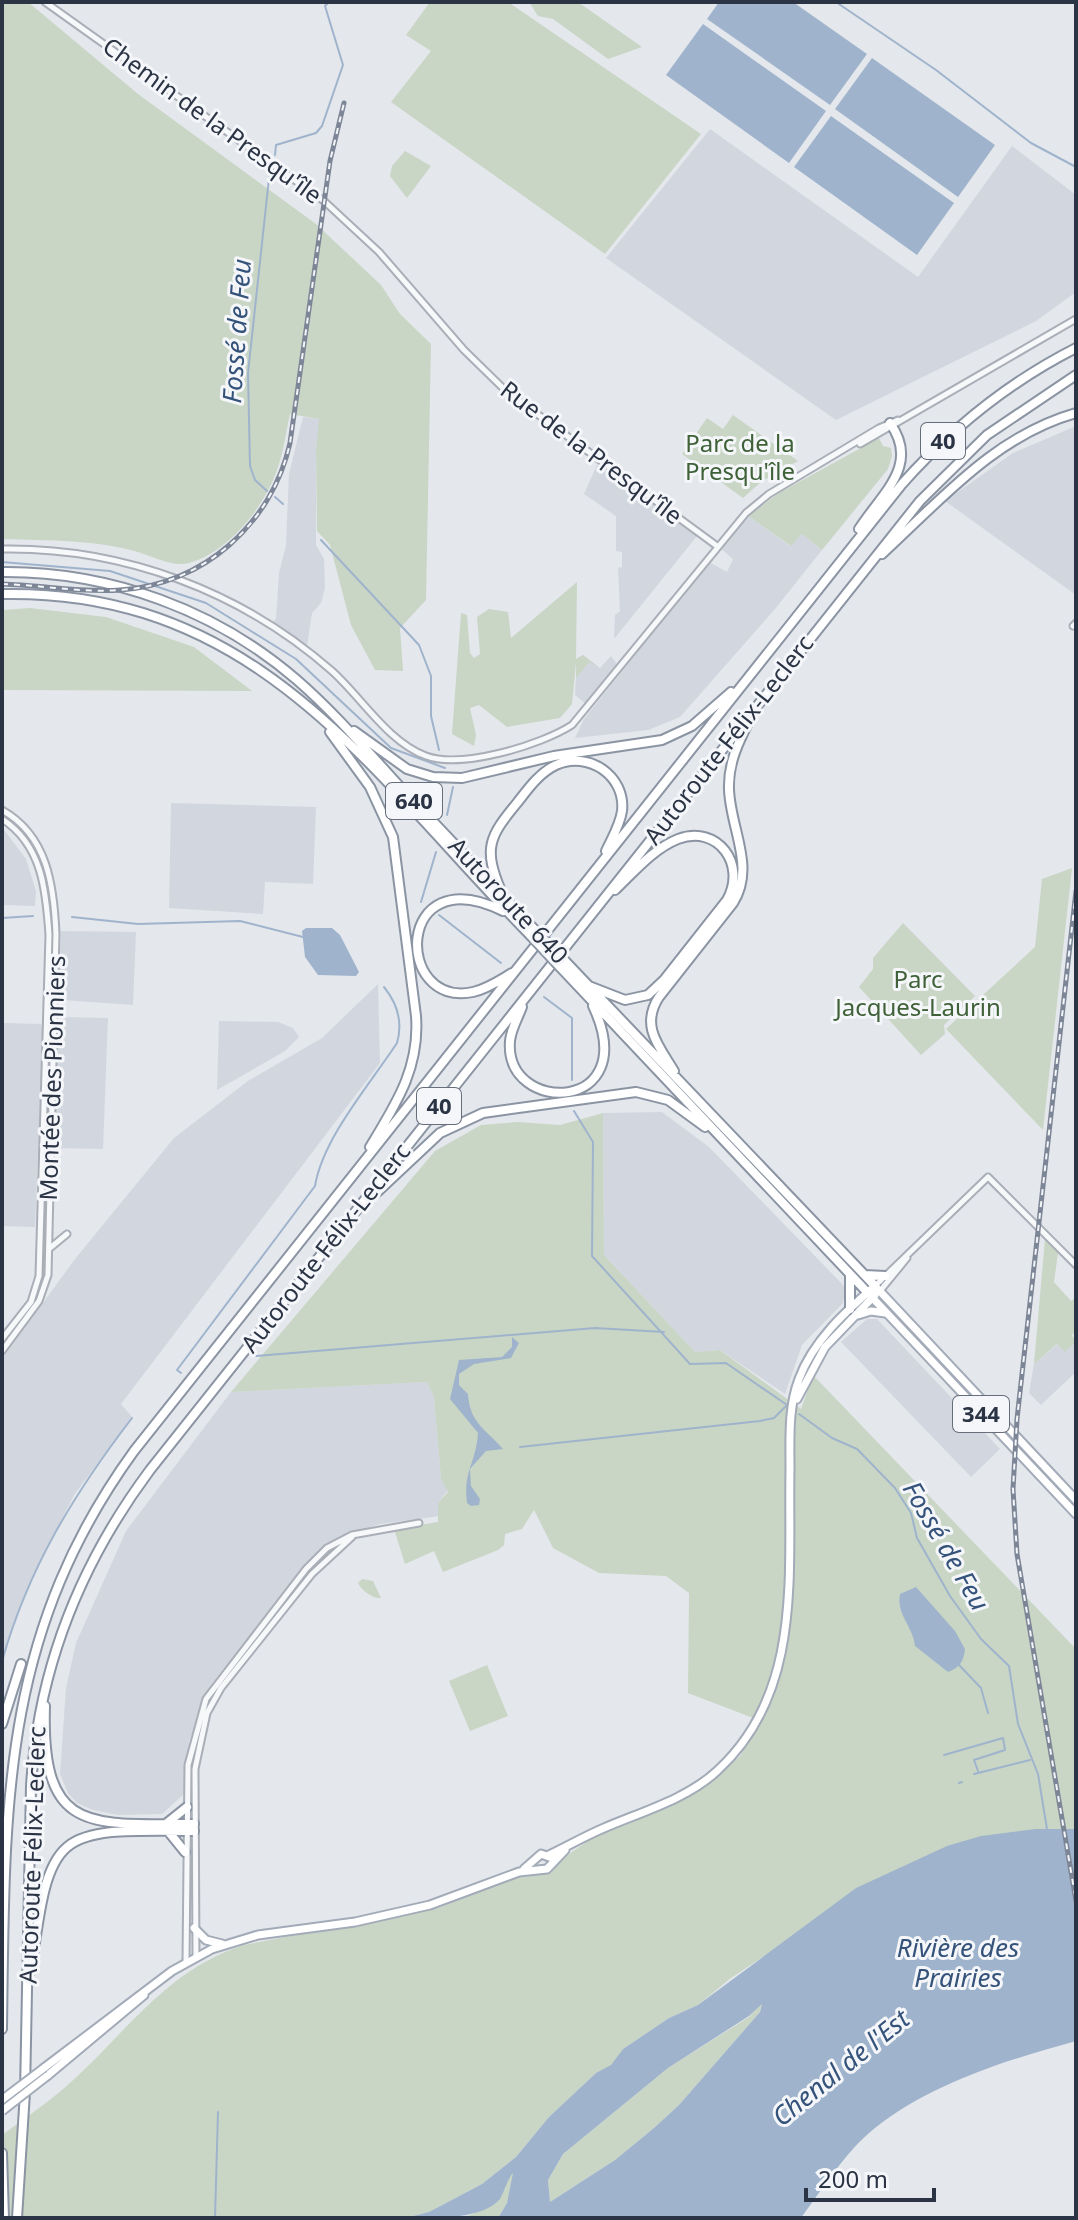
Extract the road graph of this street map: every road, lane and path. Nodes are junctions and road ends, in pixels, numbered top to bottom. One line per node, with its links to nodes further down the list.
1 (45, 2): 2 (street, Chemin de la Presqu'île)
2 (374, 246): 8 (street, Rue de la Presqu'île)
3 (1076, 319): 7 (street)
4 (1076, 348): 10 (highway, Autoroute Félix-Leclerc / 40)
5 (1076, 375): 11 (highway, Autoroute Félix-Leclerc / 40)
6 (1076, 413): 11 (highway)
7 (893, 423): 8 (street); 10 (highway)
8 (717, 546): 9 (street)
9 (2, 549)
10 (837, 565): 14 (highway, Autoroute Félix-Leclerc / 40)
11 (864, 570): 16 (highway, Autoroute Félix-Leclerc / 40)
12 (2, 572): 17 (highway, Autoroute 640 / 640)
13 (2, 594): 15 (highway, Autoroute 640 / 640)
14 (747, 678): 17 (highway); 20 (highway, Autoroute Félix-Leclerc / 40)
15 (306, 703): 23 (highway, Autoroute 640 / 640); 34 (highway)
16 (758, 703): 22 (highway, Autoroute Félix-Leclerc / 40); 32 (highway)
17 (326, 708): 21 (highway, Autoroute 640 / 640)
18 (2, 810): 31 (street, Montée des Pionniers)
19 (2, 819): 30 (street, Montée des Pionniers)
20 (599, 865): 21 (highway); 26 (highway, Autoroute Félix-Leclerc / 40)
21 (503, 895): 24 (highway, Autoroute 640 / 640)
22 (594, 910): 27 (highway); 28 (highway, Autoroute Félix-Leclerc / 40)
23 (509, 913): 24 (highway, Autoroute 640 / 640); 26 (highway)
24 (533, 933): 25 (highway, Autoroute 640 / 640, bridge)
25 (562, 964): 27 (highway, Autoroute 640 / 640); 29 (highway, Autoroute 640 / 640)
26 (516, 971): 34 (highway, Autoroute Félix-Leclerc / 40)
27 (588, 985): 32 (highway, Autoroute 640 / 640)
28 (527, 995): 29 (highway); 35 (highway, Autoroute Félix-Leclerc / 40)
29 (589, 997): 33 (highway, Autoroute 640 / 640)
30 (45, 1066): 31 (street); 46 (street, Montée des Pionniers)
31 (53, 1066): 38 (street, Montée des Pionniers)
32 (683, 1086): 40 (highway, Autoroute 640 / 640)
33 (723, 1140): 35 (highway); 41 (highway, Autoroute 640 / 640)
34 (353, 1175): 54 (highway, Autoroute Félix-Leclerc / 40)
35 (351, 1217): 55 (highway, Autoroute Félix-Leclerc / 40)
36 (67, 1234): 38 (street)
37 (910, 1252): 39 (street); 42 (street); 43 (street)
38 (48, 1253): 47 (street, Montée des Pionniers)
39 (1076, 1265)
40 (865, 1274): 42 (highway); 43 (highway, Autoroute 640 / 640)
41 (850, 1275): 43 (highway, Autoroute 640 / 640); 44 (highway)
42 (885, 1276): 43 (street)
43 (874, 1292): 44 (main road); 45 (main road); 50 (main road, 344)
44 (852, 1312): 45 (main road); 61 (main road)
45 (887, 1314): 51 (main road, 344)
46 (12, 1327): 47 (street); 48 (street, Montée des Pionniers)
47 (18, 1332): 49 (street, Montée des Pionniers)
48 (2, 1339)
49 (2, 1351)
50 (1076, 1500)
51 (1076, 1514)
52 (419, 1523): 53 (street)
53 (362, 1532): 57 (street); 59 (street)
54 (44, 1607): 56 (highway); 66 (highway, Autoroute Félix-Leclerc / 40)
55 (47, 1678): 58 (highway); 69 (highway, Autoroute Félix-Leclerc / 40)
56 (2, 1724)
57 (187, 1807): 58 (highway); 59 (street)
58 (167, 1827): 59 (highway); 60 (highway); 69 (highway)
59 (191, 1827): 60 (street); 63 (street)
60 (185, 1852): 68 (street)
61 (551, 1858): 62 (main road); 62 (main road)
62 (539, 1864): 65 (main road)
63 (194, 1928): 65 (main road); 67 (street)
64 (2, 1939): 66 (highway)
65 (224, 1945): 67 (main road)
66 (3, 1949): 70 (highway, Autoroute Félix-Leclerc / 40)
67 (196, 1957): 68 (main road)
68 (186, 1962): 71 (main road)
69 (27, 2008): 76 (highway, Autoroute Félix-Leclerc / 40)
70 (2, 2029)
71 (45, 2072): 72 (main road, bridge); 73 (main road, bridge)
72 (2, 2100)
73 (2, 2111)
74 (2, 2153): 75 (highway)
75 (4, 2218)
76 (17, 2218)

